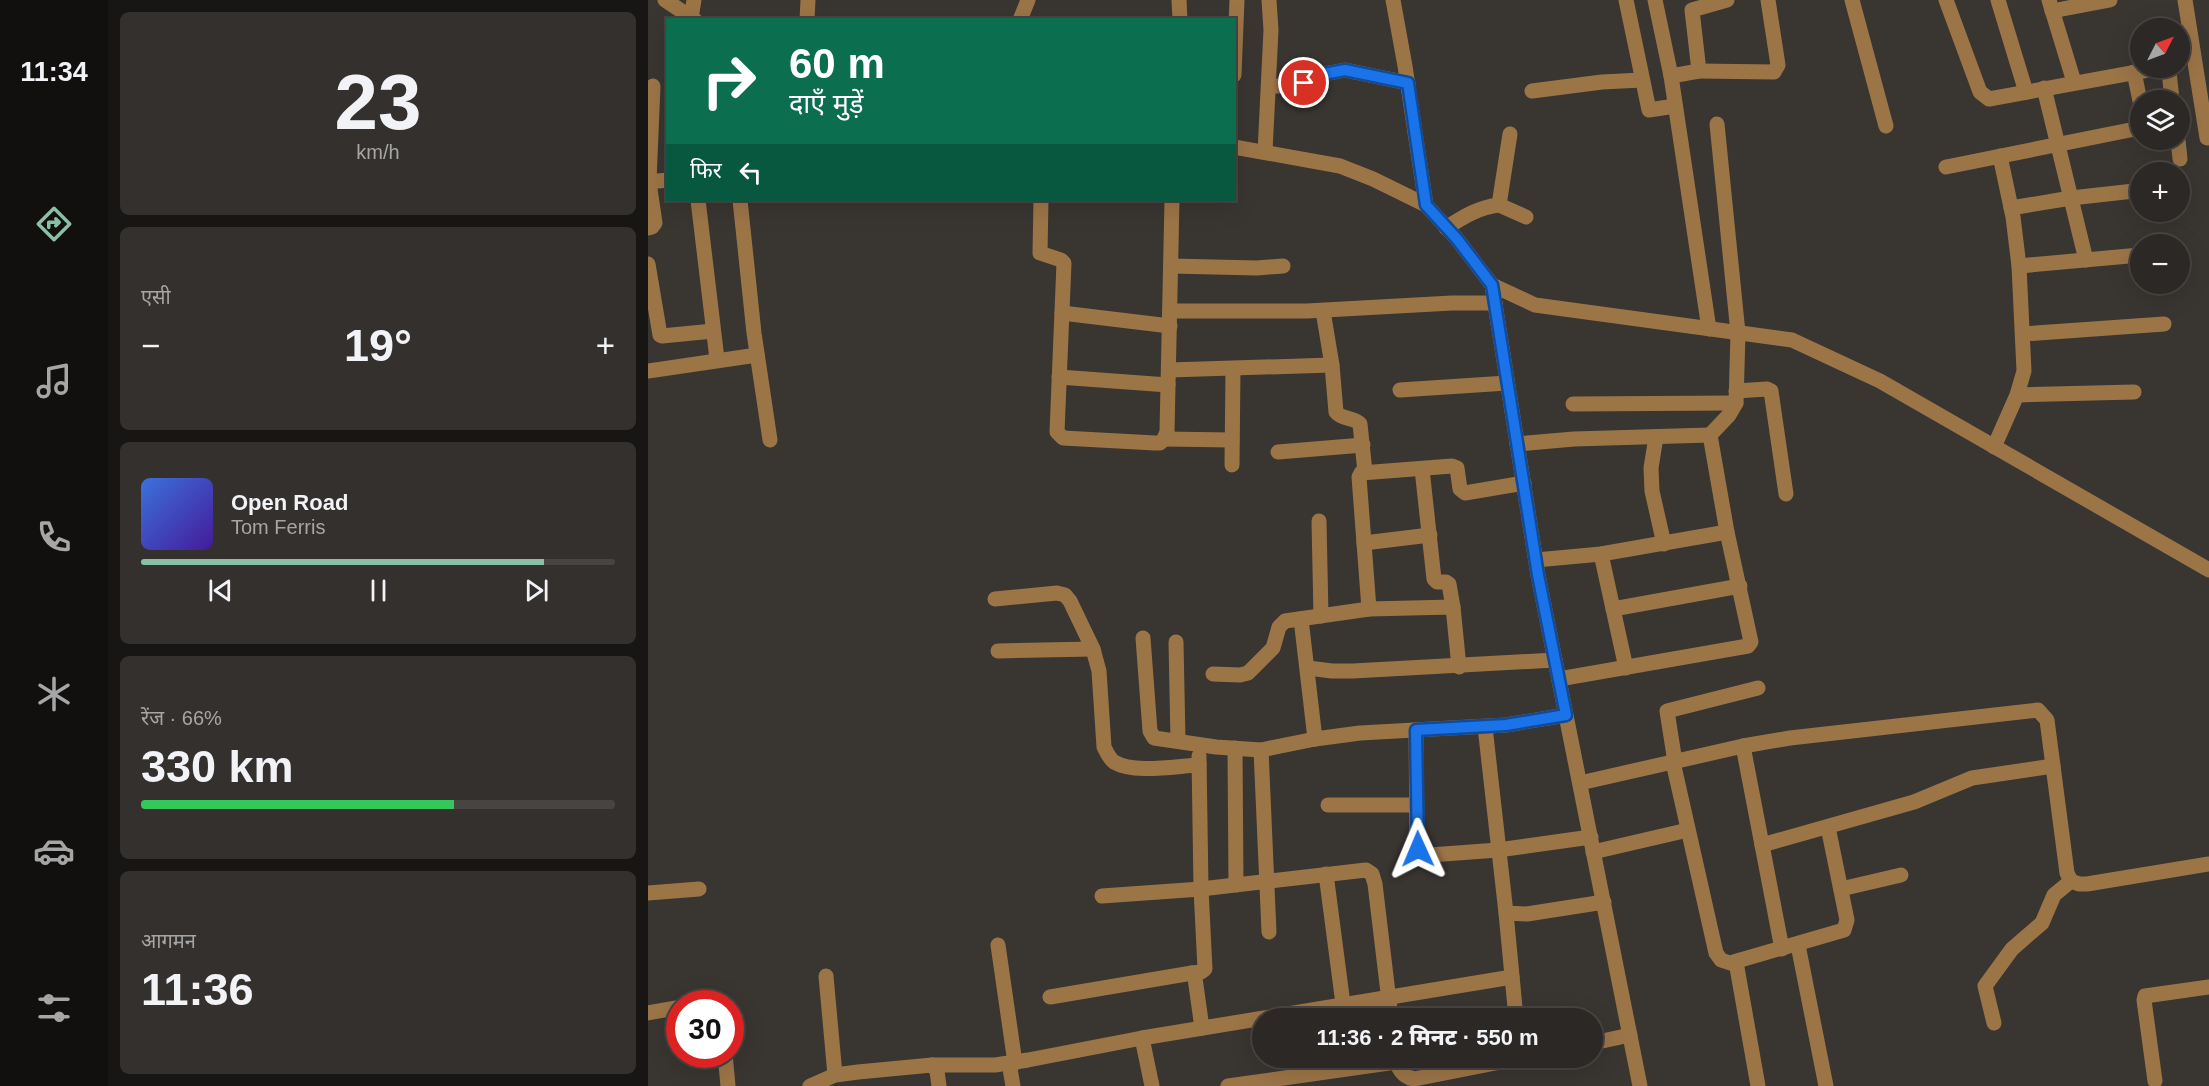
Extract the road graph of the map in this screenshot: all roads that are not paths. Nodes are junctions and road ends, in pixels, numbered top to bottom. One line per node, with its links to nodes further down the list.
1 (665, 0): 20 (street)
2 (694, 0): 21 (street)
3 (808, 0): 22 (street)
4 (1028, 0): 23 (street)
5 (1179, 0): 24 (street)
6 (1237, 0): 25 (street)
7 (1269, 0): 33 (street)
8 (1393, 0): 31 (street)
9 (1626, 0): 29 (street)
10 (1655, 0): 28 (street)
11 (1727, 0): 18 (street)
12 (1768, 0): 26 (street)
13 (1852, 0): 39 (street)
14 (1946, 0): 36 (street)
15 (1998, 0): 36 (street)
16 (2110, 0): 19 (street)
17 (2185, 0): 42 (street)
18 (1691, 5): 26 (street)
19 (2050, 6): 30 (street)
20 (692, 18)
21 (693, 18)
22 (807, 18)
23 (1021, 18)
24 (1180, 18)
25 (1236, 25)
26 (1699, 71): 28 (street)
27 (2130, 73): 30 (street)
28 (1671, 76): 37 (street)
29 (1642, 80): 35 (street); 37 (street)
30 (2074, 82): 34 (street)
31 (1408, 83): 33 (street); 58 (street)
32 (653, 86): 51 (street)
33 (1269, 86): 46 (street)
34 (2044, 88): 36 (street); 43 (street)
35 (1532, 91)
36 (2026, 92)
37 (1676, 106): 76 (street)
38 (1717, 124): 78 (street)
39 (1886, 126)
40 (2130, 130): 43 (street)
41 (1510, 134): 59 (street)
42 (2207, 138)
43 (2058, 143): 47 (street); 53 (street)
44 (1236, 147): 46 (street)
45 (2179, 150): 48 (street)
46 (1265, 152): 58 (street)
47 (2000, 156): 49 (street); 60 (street)
48 (2180, 159)
49 (1947, 167)
50 (666, 180): 51 (street)
51 (649, 182): 62 (street)
52 (2130, 191): 53 (street)
53 (2071, 198): 60 (street); 65 (street)
54 (698, 201): 77 (street)
55 (740, 201): 80 (street)
56 (1041, 201): 73 (street)
57 (1172, 201): 67 (street)
58 (1426, 205): 63 (street)
59 (1499, 205): 61 (street); 63 (street)
60 (2011, 208): 69 (street)
61 (1526, 217)
62 (648, 228)
63 (1446, 228): 70 (street)
64 (2130, 256): 65 (street)
65 (2086, 260): 69 (street)
66 (648, 264): 77 (street)
67 (1171, 266): 68 (street); 74 (street)
68 (1283, 266)
69 (2019, 266): 79 (street)
70 (1492, 285): 71 (street); 76 (street)
71 (1495, 303): 72 (street); 87 (street)
72 (1323, 310): 74 (street); 82 (street)
73 (1062, 313): 74 (street); 85 (street)
74 (1170, 319): 86 (street)
75 (2164, 324): 79 (street)
76 (1709, 329): 78 (street)
77 (713, 331): 81 (street)
78 (1738, 333): 91 (street); 100 (street)
79 (2023, 334): 90 (street)
80 (758, 355): 81 (street); 96 (street)
81 (717, 359): 84 (street)
82 (1332, 365): 83 (street); 99 (street)
83 (1233, 369): 86 (street); 97 (street)
84 (648, 370)
85 (1059, 377): 86 (street); 95 (street)
86 (1168, 377): 95 (street)
87 (1507, 383): 88 (street); 98 (street)
88 (1400, 390)
89 (2134, 392): 90 (street)
90 (2017, 395): 100 (street)
91 (1736, 397): 92 (street); 93 (street); 106 (street)
92 (1573, 404)
93 (1710, 435): 94 (street); 108 (street)
94 (1656, 437): 98 (street); 111 (street)
95 (1164, 439): 97 (street)
96 (770, 440)
97 (1232, 440): 102 (street)
98 (1517, 444): 105 (street)
99 (1363, 445): 101 (street); 104 (street)
100 (1994, 447): 114 (street)
101 (1278, 452)
102 (1232, 465)
103 (1422, 469): 104 (street); 105 (street); 109 (street)
104 (1365, 472): 110 (street)
105 (1524, 483): 113 (street)
106 (1786, 494)
107 (1319, 521): 120 (street)
108 (1727, 532): 111 (street); 115 (street)
109 (1430, 535): 110 (street); 117 (street)
110 (1364, 543): 118 (street)
111 (1664, 544): 112 (street)
112 (1601, 554): 113 (street); 119 (street)
113 (1536, 560): 126 (street)
114 (2209, 570)
115 (1740, 586): 119 (street); 129 (street)
116 (995, 598): 124 (street)
117 (1453, 608): 118 (street); 127 (street)
118 (1369, 609): 120 (street)
119 (1613, 609): 129 (street)
120 (1321, 616): 121 (street)
121 (1301, 619): 128 (street); 130 (street)
122 (1143, 638): 137 (street)
123 (1176, 642): 137 (street)
124 (1093, 649): 125 (street); 143 (street)
125 (998, 651)
126 (1555, 660): 127 (street); 131 (street)
127 (1459, 667): 128 (street)
128 (1308, 668): 136 (street)
129 (1626, 668): 131 (street)
130 (1213, 674)
131 (1559, 679): 133 (street)
132 (1758, 688): 142 (street)
133 (1566, 715): 134 (street); 145 (street)
134 (1485, 727): 135 (street); 152 (street)
135 (1416, 730): 136 (street); 146 (street)
136 (1315, 739): 141 (street)
137 (1178, 741): 138 (street)
138 (1198, 744): 140 (street); 143 (street)
139 (1743, 746): 142 (street); 144 (street); 151 (street)
140 (1235, 748): 141 (street); 158 (street)
141 (1261, 750): 157 (street)
142 (1674, 762): 145 (street); 149 (street)
143 (1199, 765): 161 (street)
144 (2053, 766): 148 (street); 156 (street)
145 (1580, 783): 150 (street)
146 (1418, 805): 147 (street); 152 (street)
147 (1328, 806)
148 (1828, 827): 151 (street); 159 (street)
149 (1688, 830): 150 (street); 170 (street)
150 (1592, 844): 152 (street); 164 (street)
151 (1762, 845): 169 (street)
152 (1498, 850): 165 (street)
153 (2209, 864): 156 (street)
154 (1326, 874): 157 (street); 175 (street); 177 (street)
155 (1901, 875): 159 (street)
156 (2071, 881): 182 (street)
157 (1266, 882): 158 (street); 166 (street)
158 (1236, 885): 161 (street)
159 (1841, 888): 168 (street)
160 (699, 889): 162 (street)
161 (1201, 890): 163 (street); 171 (street)
162 (648, 893)
163 (1102, 896)
164 (1604, 902): 165 (street); 184 (street)
165 (1506, 913): 173 (street)
166 (1269, 932)
167 (998, 945): 187 (street)
168 (1798, 945): 169 (street); 204 (street)
169 (1782, 949): 170 (street)
170 (1736, 962): 203 (street)
171 (1192, 973): 176 (street); 183 (street)
172 (826, 976): 193 (street)
173 (1512, 977): 175 (street); 179 (street)
174 (2209, 987): 195 (street)
175 (1388, 996): 177 (street); 178 (street)
176 (1050, 997)
177 (1343, 1004): 183 (street)
178 (1390, 1008)
179 (1515, 1008)
180 (666, 1010): 181 (street)
181 (648, 1013)
182 (1994, 1023)
183 (1202, 1028): 185 (street)
184 (1630, 1035): 186 (street); 202 (street)
185 (1142, 1038): 187 (street); 200 (street)
186 (1603, 1041)
187 (1012, 1063): 188 (street); 199 (street)
188 (932, 1065): 194 (street); 198 (street)
189 (726, 1068): 196 (street)
190 (1344, 1068): 201 (street)
191 (1401, 1068): 192 (street)
192 (1470, 1068)
193 (835, 1075): 194 (street); 197 (street)
194 (859, 1079)
195 (2155, 1080)
196 (728, 1086)
197 (810, 1086)
198 (939, 1086)
199 (1013, 1086)
200 (1152, 1086)
201 (1228, 1086)
202 (1640, 1086)
203 (1758, 1086)
204 (1826, 1086)

